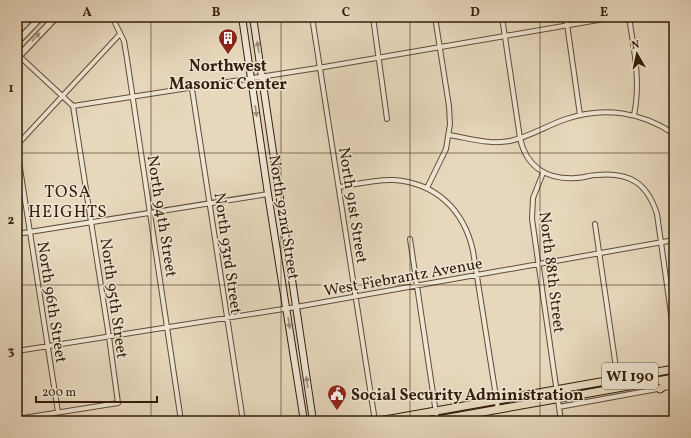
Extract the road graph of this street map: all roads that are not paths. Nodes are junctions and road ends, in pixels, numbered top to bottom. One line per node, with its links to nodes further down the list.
1 (41, 17): 16 (street)
2 (56, 17): 18 (street, one-way to 2)
3 (112, 17): 14 (street, North 94th Street)
4 (242, 17): 22 (main road, North 92nd Street)
5 (253, 17): 21 (main road, North 92nd Street, one-way to 5)
6 (312, 17): 20 (street, North 91st Street)
7 (373, 17): 19 (street)
8 (435, 17): 17 (street)
9 (502, 17): 15 (street)
10 (566, 17): 13 (street)
11 (616, 17): 13 (street)
12 (629, 17): 28 (street)
13 (568, 24): 15 (street); 27 (street)
14 (120, 34): 24 (street); 25 (street, North 94th Street)
15 (505, 36): 17 (street); 32 (street)
16 (17, 42)
17 (439, 47): 19 (street); 31 (street)
18 (18, 56): 24 (street)
19 (378, 58): 20 (street); 29 (street)
20 (320, 68): 21 (street); 36 (street, North 91st Street)
21 (262, 77): 22 (street); 53 (main road, North 92nd Street)
22 (252, 79): 23 (street); 38 (main road, North 92nd Street, one-way to 38)
23 (192, 89): 25 (street); 39 (street, North 93rd Street)
24 (63, 96): 26 (street); 33 (street)
25 (133, 98): 26 (street); 40 (street, North 94th Street)
26 (73, 106): 41 (street, North 95th Street)
27 (580, 114): 28 (street); 32 (street)
28 (634, 115): 30 (street)
29 (388, 119)
30 (674, 134)
31 (449, 136): 32 (street); 37 (street)
32 (520, 138): 35 (street)
33 (17, 144)
34 (17, 149): 43 (street, North 96th Street)
35 (543, 173): 47 (street); 49 (street, North 88th Street)
36 (339, 187): 37 (street); 52 (street, North 91st Street)
37 (427, 188): 50 (street)
38 (268, 194): 39 (street); 54 (main road, North 92nd Street)
39 (210, 203): 40 (street); 55 (street, North 93rd Street)
40 (150, 213): 41 (street); 56 (street, North 94th Street)
41 (91, 222): 43 (street); 58 (street, North 95th Street)
42 (595, 224): 48 (street)
43 (30, 232): 44 (street); 59 (street, North 96th Street)
44 (17, 234)
45 (410, 239): 51 (street)
46 (674, 240): 47 (street, West Fiebrantz Avenue)
47 (661, 242): 48 (street, West Fiebrantz Avenue); 57 (street)
48 (600, 254): 49 (street, West Fiebrantz Avenue); 63 (street)
49 (538, 264): 50 (street, West Fiebrantz Avenue); 67 (street, North 88th Street)
50 (477, 275): 51 (street, West Fiebrantz Avenue); 69 (street)
51 (417, 286): 52 (street, West Fiebrantz Avenue); 72 (street)
52 (356, 296): 53 (street, West Fiebrantz Avenue); 79 (street, North 91st Street)
53 (296, 307): 54 (street, West Fiebrantz Avenue); 78 (main road, North 92nd Street, one-way to 53)
54 (286, 309): 55 (street, West Fiebrantz Avenue); 77 (main road, North 92nd Street, one-way to 77)
55 (227, 318): 56 (street, West Fiebrantz Avenue); 76 (street, North 93rd Street)
56 (168, 328): 58 (street, West Fiebrantz Avenue); 75 (street, North 94th Street)
57 (674, 336)
58 (109, 337): 59 (street, West Fiebrantz Avenue); 73 (street, North 95th Street)
59 (48, 346): 60 (street, West Fiebrantz Avenue); 73 (street, North 96th Street)
60 (17, 351)
61 (674, 369): 63 (main road, WI 190)
62 (674, 378): 65 (main road, WI 190); 66 (main road)
63 (618, 379): 65 (street); 67 (main road, WI 190)
64 (674, 386): 66 (street)
65 (619, 388): 68 (main road, WI 190)
66 (660, 388): 70 (street)
67 (556, 390): 68 (street, North 88th Street); 69 (main road, WI 190)
68 (558, 399): 70 (street, North 88th Street); 71 (main road, WI 190)
69 (496, 400): 71 (street); 72 (main road, WI 190)
70 (559, 407): 82 (street, North 88th Street)
71 (498, 410): 81 (main road, WI 190)
72 (436, 411): 80 (main road, WI 190); 81 (street)
73 (58, 412): 74 (street)
74 (17, 419)
75 (181, 421)
76 (243, 421)
77 (304, 421)
78 (312, 421)
79 (375, 421)
80 (379, 421)
81 (434, 421)
82 (561, 421)

